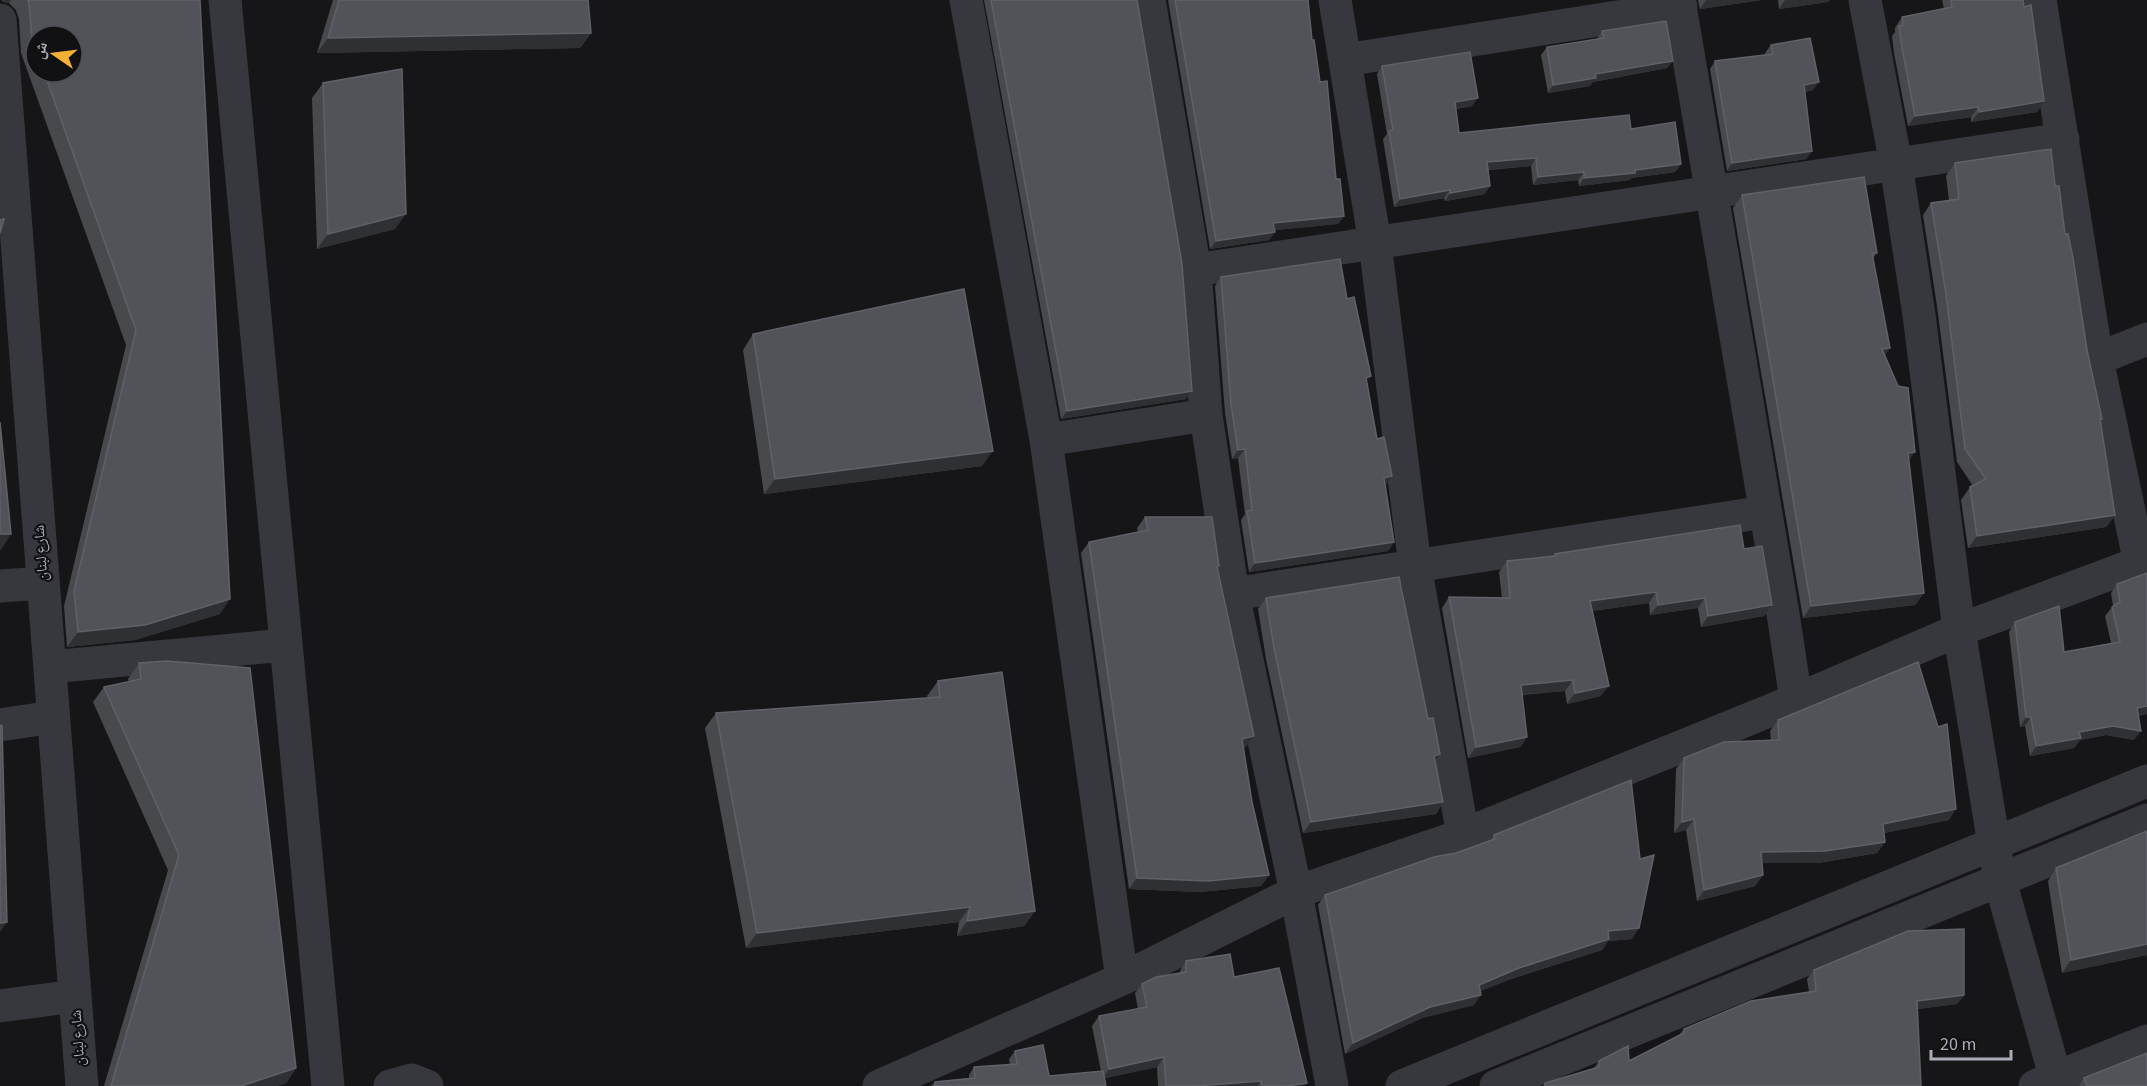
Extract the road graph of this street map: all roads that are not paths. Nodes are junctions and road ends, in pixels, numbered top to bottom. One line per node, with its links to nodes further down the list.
1 (225, 0): 28 (street)
2 (966, 0): 20 (street)
3 (1149, 0): 15 (street)
4 (1335, 0): 9 (street)
5 (1865, 0): 11 (street)
6 (2040, 0): 10 (street)
7 (1680, 3): 9 (street); 12 (street)
8 (0, 20): 13 (street, شارع لبنان)
9 (1345, 60): 14 (street)
10 (2063, 139): 11 (street); 18 (street)
11 (1896, 164): 12 (street); 27 (street)
12 (1711, 192): 14 (street); 21 (street)
13 (7, 203): 16 (street, شارع لبنان)
14 (1375, 243): 15 (street); 23 (street)
15 (1195, 270): 19 (street)
16 (12, 332): 24 (street, شارع لبنان)
17 (2147, 339): 18 (street)
18 (2097, 359): 22 (street)
19 (1206, 416): 20 (street); 26 (street)
20 (1046, 440): 39 (street)
21 (1765, 512): 23 (street); 30 (street)
22 (2143, 562): 27 (street)
23 (1415, 566): 26 (street); 35 (street)
24 (43, 583): 25 (street); 29 (street, شارع لبنان)
25 (0, 586)
26 (1233, 594): 38 (street)
27 (1959, 630): 30 (street); 36 (street)
28 (285, 645): 29 (street); 45 (street)
29 (50, 667): 31 (street, شارع لبنان)
30 (1796, 700): 35 (street)
31 (53, 717): 32 (street); 40 (street, شارع لبنان)
32 (0, 725)
33 (2147, 781): 36 (street)
34 (2147, 820): 37 (street)
35 (1463, 835): 38 (street)
36 (1994, 844): 37 (street); 50 (street)
37 (2000, 881): 43 (street); 51 (street)
38 (1296, 892): 39 (street); 49 (street)
39 (1122, 979): 48 (street)
40 (75, 996): 41 (street); 44 (street, شارع لبنان)
41 (0, 1006)
42 (2147, 1041): 43 (street)
43 (2049, 1083)
44 (82, 1086)
45 (328, 1086)
46 (390, 1086): 47 (street)
47 (427, 1086)
48 (879, 1086)
49 (1332, 1086)
50 (1402, 1086)
51 (1496, 1086)

